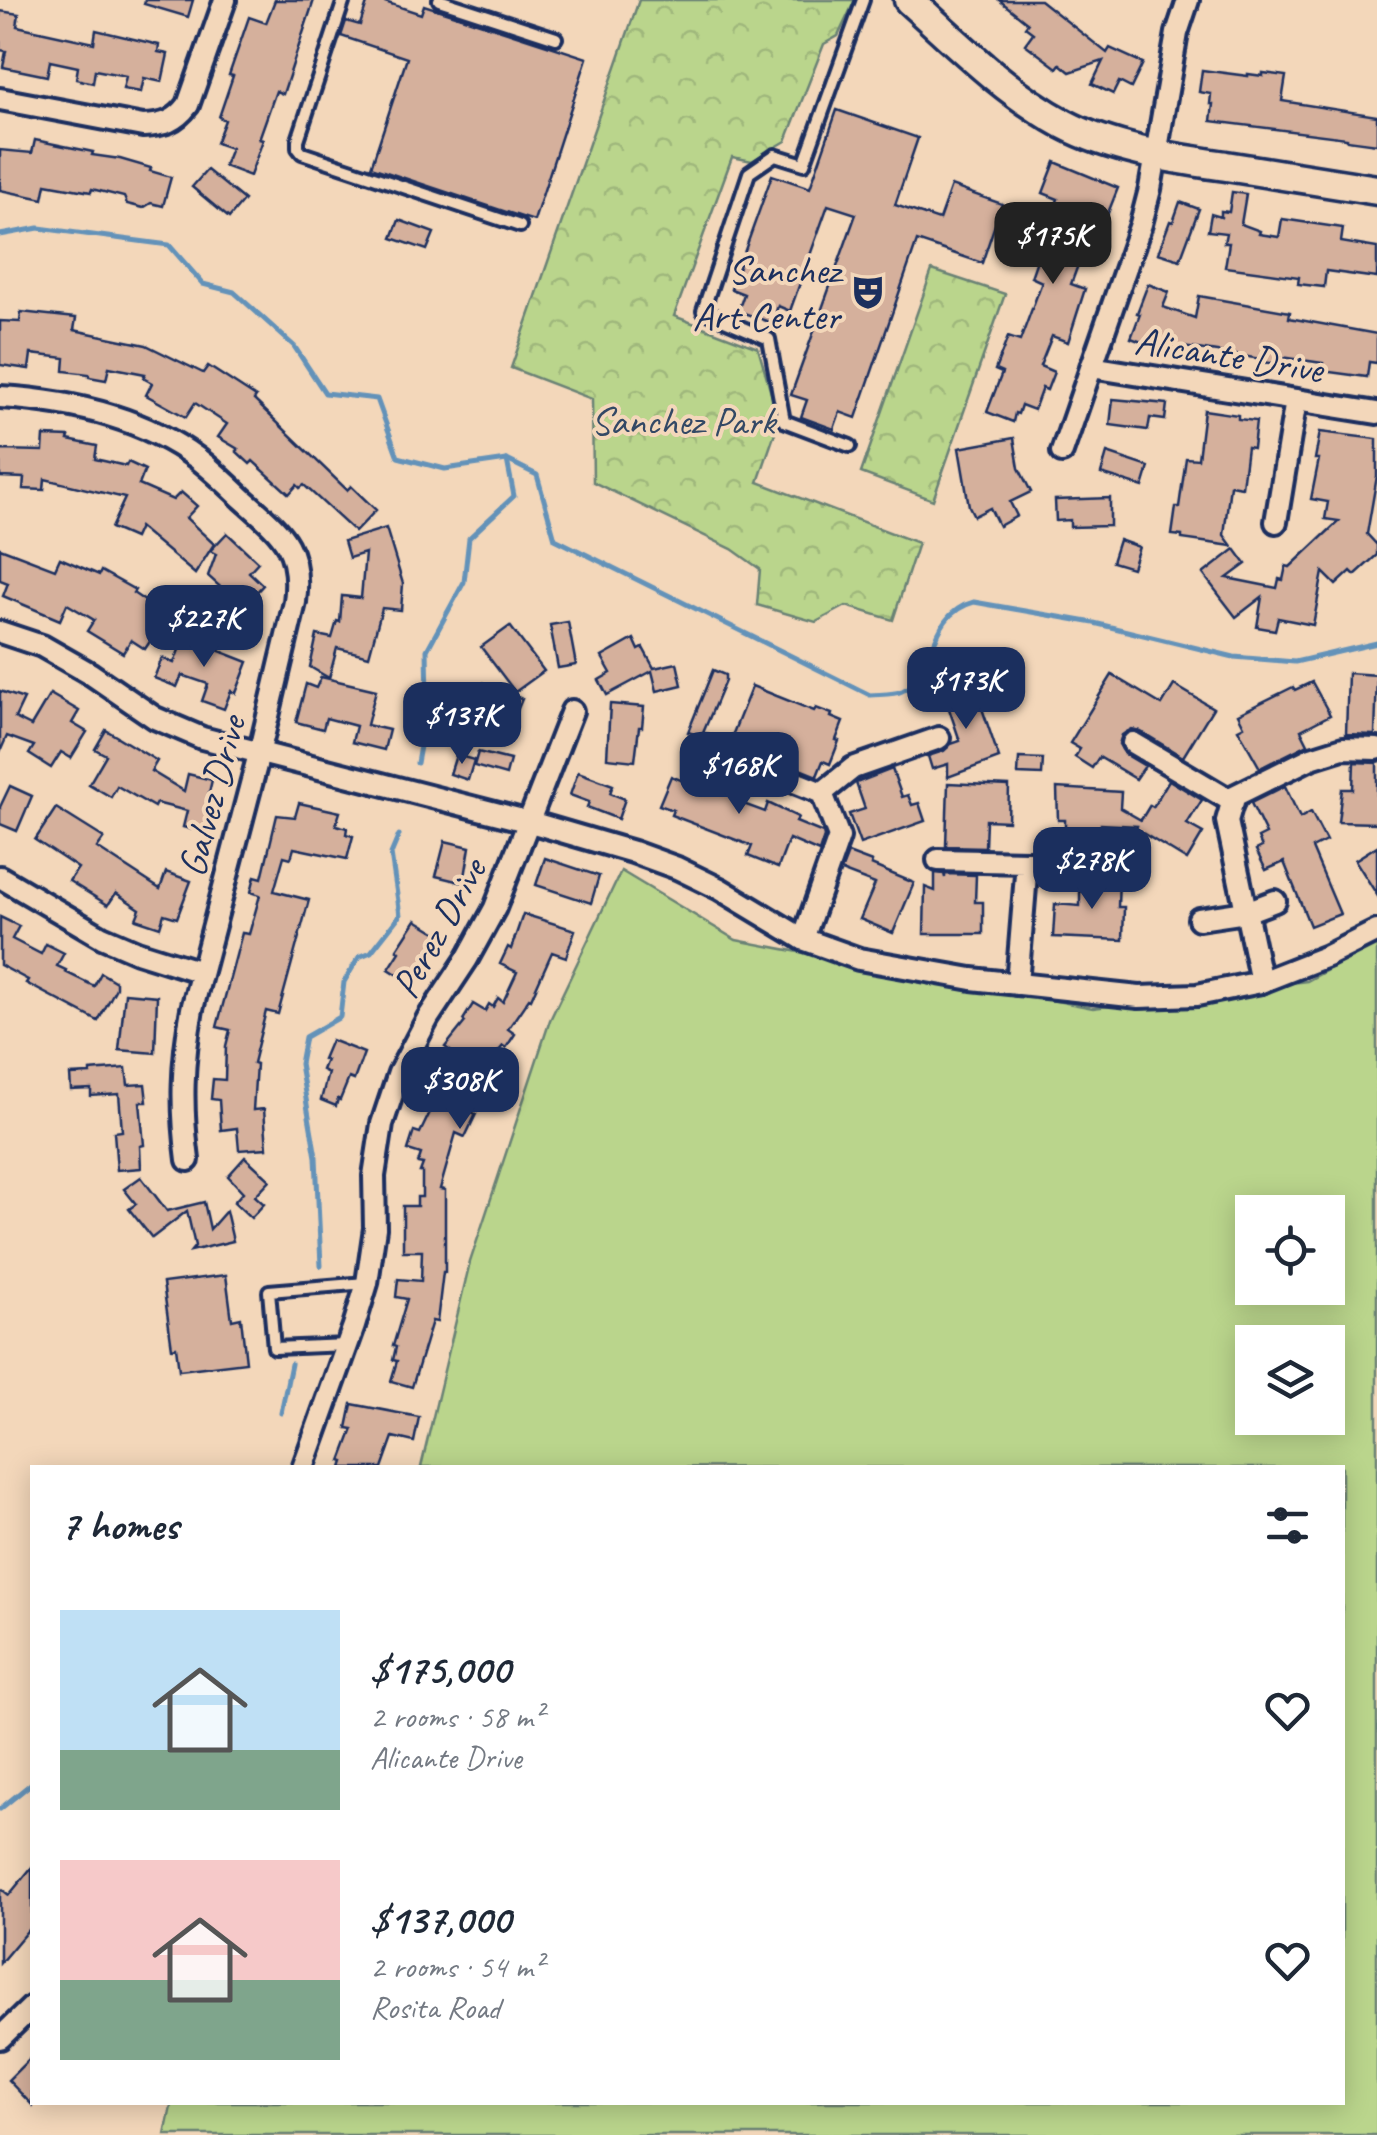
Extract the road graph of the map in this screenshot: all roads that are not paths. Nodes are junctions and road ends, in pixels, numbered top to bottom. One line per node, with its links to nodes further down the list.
1 (225, 0): 8 (street)
2 (344, 0): 11 (lane)
3 (440, 0): 7 (lane)
4 (863, 0): 16 (lane)
5 (909, 0): 9 (street)
6 (1188, 0): 9 (street, Alicante Drive)
7 (556, 38)
8 (0, 99)
9 (1156, 154): 10 (street); 12 (street, Alicante Drive)
10 (1377, 190)
11 (520, 226)
12 (1091, 367): 14 (street, Alicante Drive); 17 (street)
13 (0, 397): 25 (street, Galvez Drive)
14 (1296, 400): 15 (street, Alicante Drive); 18 (street)
15 (1377, 413)
16 (850, 446)
17 (1062, 452)
18 (1276, 522)
19 (0, 632): 25 (street)
20 (572, 711): 28 (street, Perez Drive)
21 (938, 738): 26 (street)
22 (1133, 743): 27 (street)
23 (705, 746): 26 (street)
24 (1377, 749): 27 (street)
25 (259, 754): 28 (street); 38 (street, Galvez Drive)
26 (822, 793): 37 (street)
27 (1232, 802): 34 (street)
28 (530, 822): 37 (street); 42 (street, Perez Drive)
29 (938, 860): 30 (street)
30 (1027, 862): 31 (street); 40 (street)
31 (1116, 864)
32 (0, 877): 38 (street)
33 (1275, 901): 34 (street)
34 (1246, 912): 35 (street); 39 (street)
35 (1200, 919)
36 (1377, 931): 39 (street)
37 (804, 939): 40 (street)
38 (201, 972): 41 (street, Galvez Drive)
39 (1262, 982): 40 (street)
40 (1017, 984)
41 (188, 1160)
42 (367, 1283): 43 (street, Perez Drive); 43 (lane)
43 (347, 1346): 44 (street, Perez Drive)
44 (304, 1465)
45 (30, 2009): 46 (street)
46 (0, 2038)

